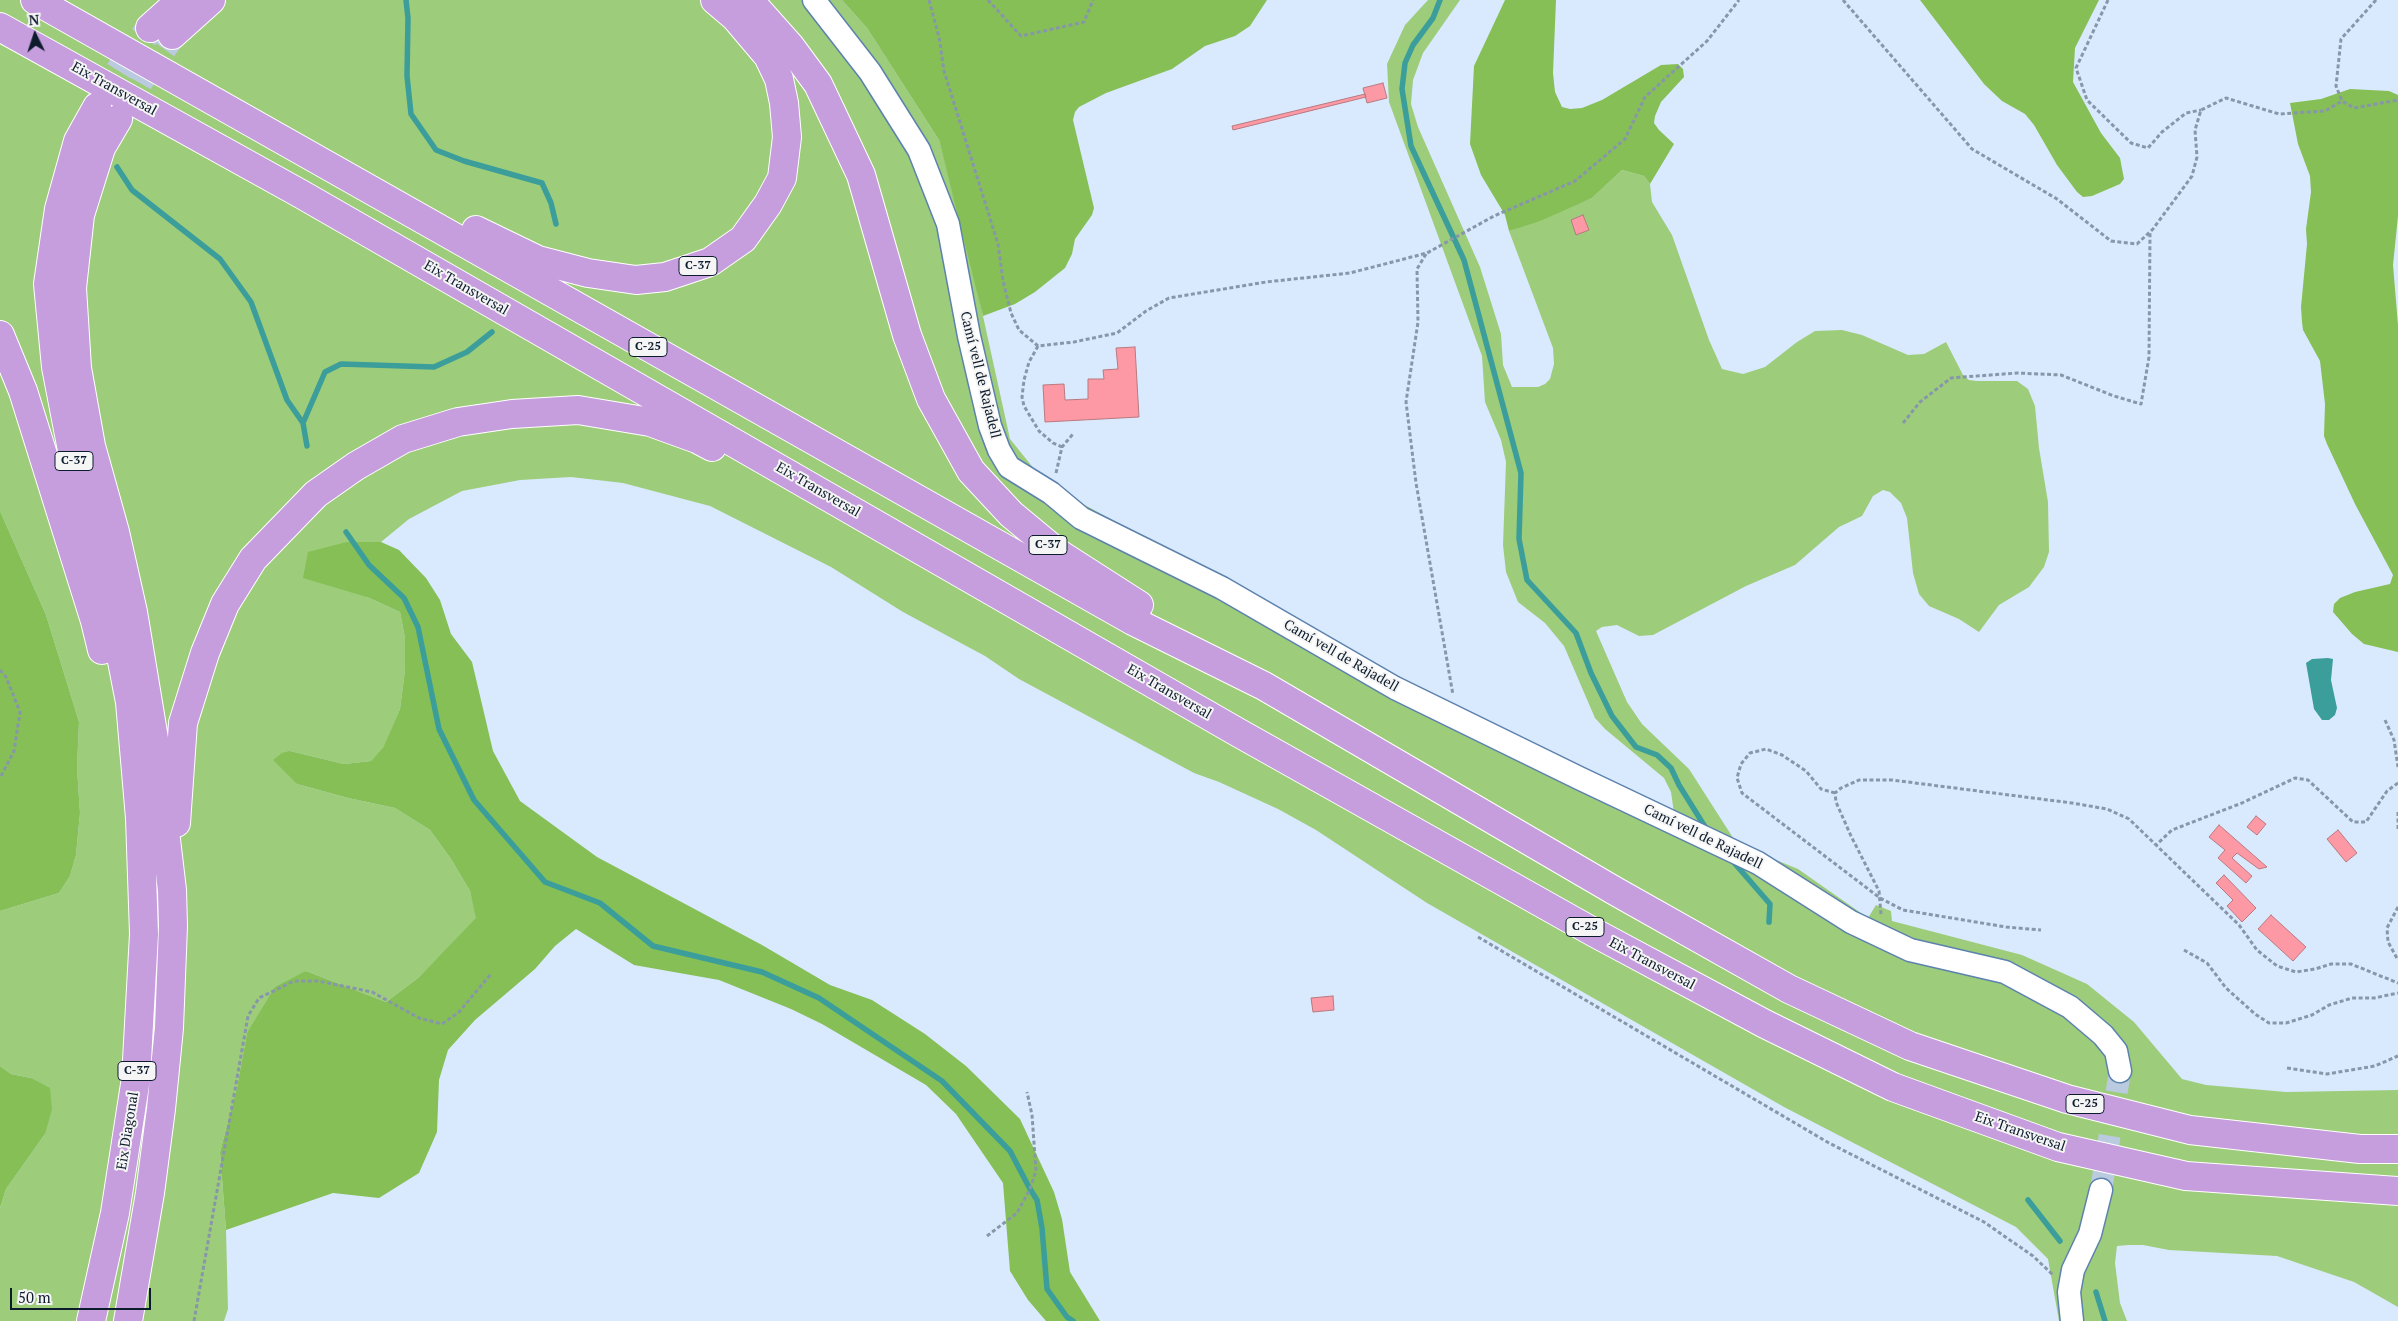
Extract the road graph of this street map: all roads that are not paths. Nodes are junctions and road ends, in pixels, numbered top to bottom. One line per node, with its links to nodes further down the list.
1 (35, 0): 8 (highway, C-25)
2 (181, 0): 3 (highway)
3 (211, 0)
4 (715, 0): 8 (highway, C-37)
5 (749, 0): 11 (highway, C-37)
6 (814, 0): 14 (street, Camí vell de Rajadell)
7 (0, 27): 10 (highway, Eix Transversal / C-25)
8 (410, 212): 11 (highway, C-25)
9 (0, 335): 12 (highway)
10 (832, 498): 13 (highway, C-37); 17 (highway, Eix Transversal / C-25)
11 (1264, 686): 15 (highway, C-25)
12 (140, 818): 13 (highway, C-37); 18 (highway, Eix Diagonal / C-37)
13 (172, 890): 19 (highway, Eix Diagonal / C-37)
14 (2120, 1071)
15 (2398, 1149)
16 (2101, 1190): 20 (street)
17 (2398, 1191)
18 (91, 1321)
19 (128, 1321)
20 (2072, 1321)

